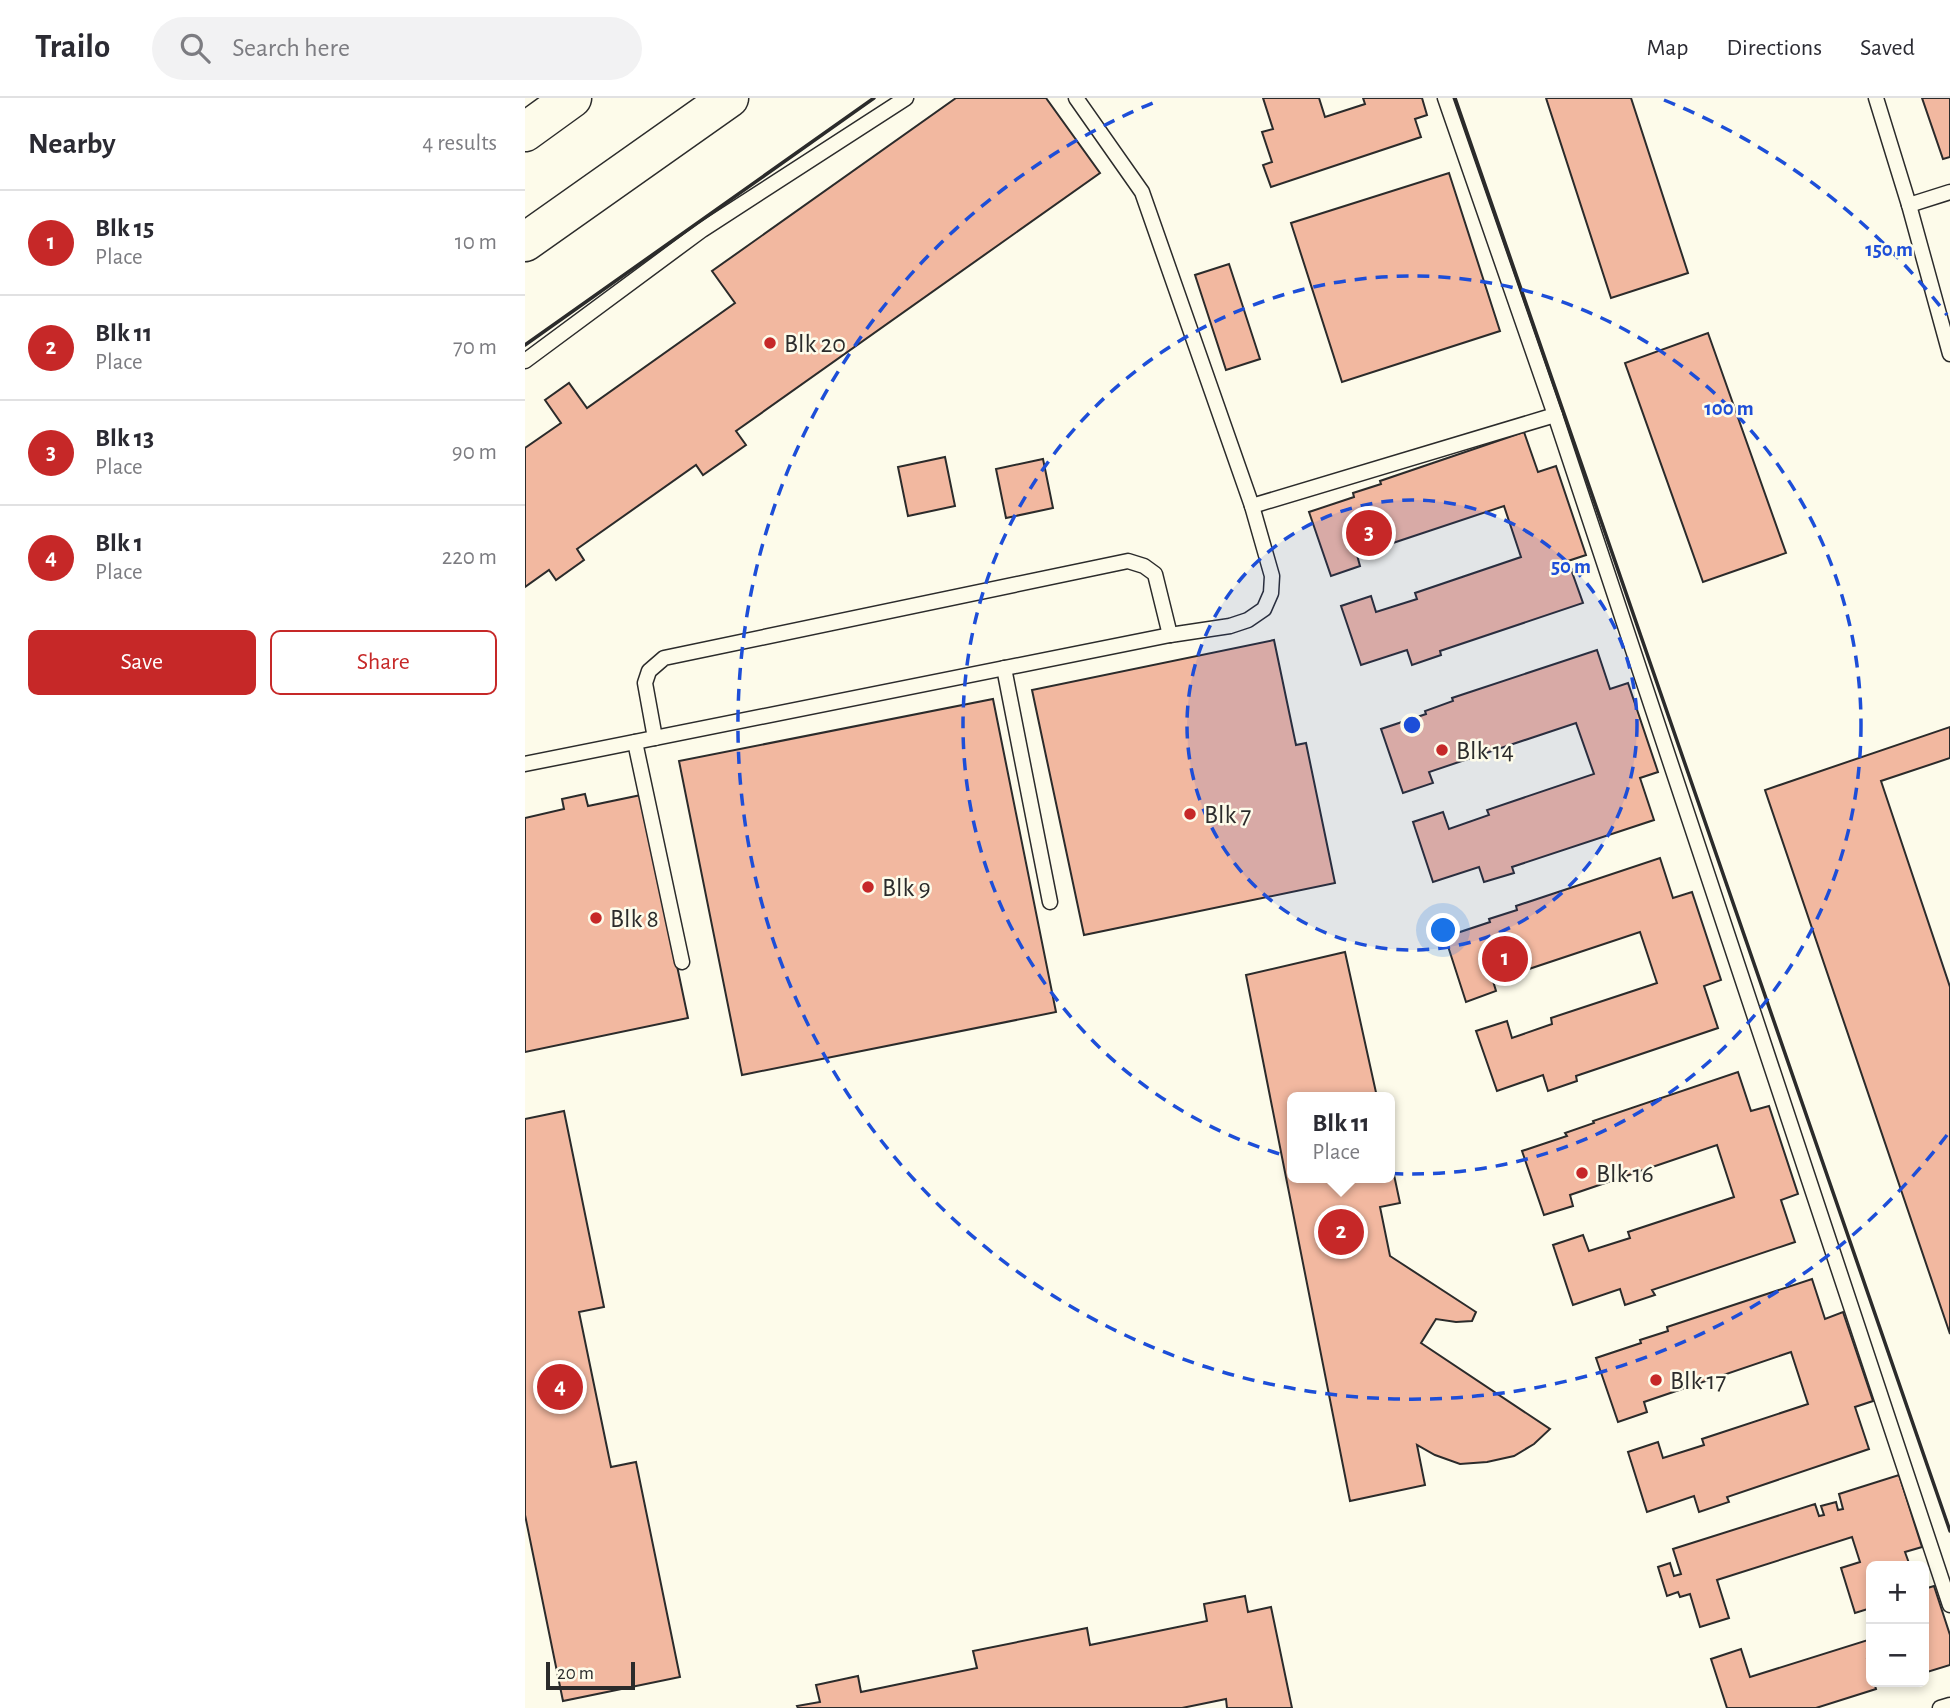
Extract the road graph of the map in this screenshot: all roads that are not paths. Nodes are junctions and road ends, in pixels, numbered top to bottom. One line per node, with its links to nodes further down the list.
1 (572, 98): 7 (highway)
2 (729, 98): 10 (highway)
3 (907, 98): 12 (lane)
4 (1076, 98): 14 (lane)
5 (1445, 98): 13 (lane)
6 (1876, 98): 9 (lane)
7 (525, 132)
8 (1950, 192): 9 (lane)
9 (1909, 205): 11 (lane)
10 (525, 242)
11 (1950, 354)
12 (525, 361)
13 (1555, 415): 14 (lane); 22 (lane)
14 (1252, 506): 15 (lane)
15 (1170, 635): 16 (lane); 17 (lane)
16 (1004, 668): 17 (lane); 20 (lane)
17 (655, 738): 18 (lane)
18 (635, 742): 19 (lane); 21 (lane)
19 (525, 764)
20 (1050, 902)
21 (682, 962)
22 (1950, 1605)
23 (1950, 1705): 24 (lane)
24 (1940, 1708)

